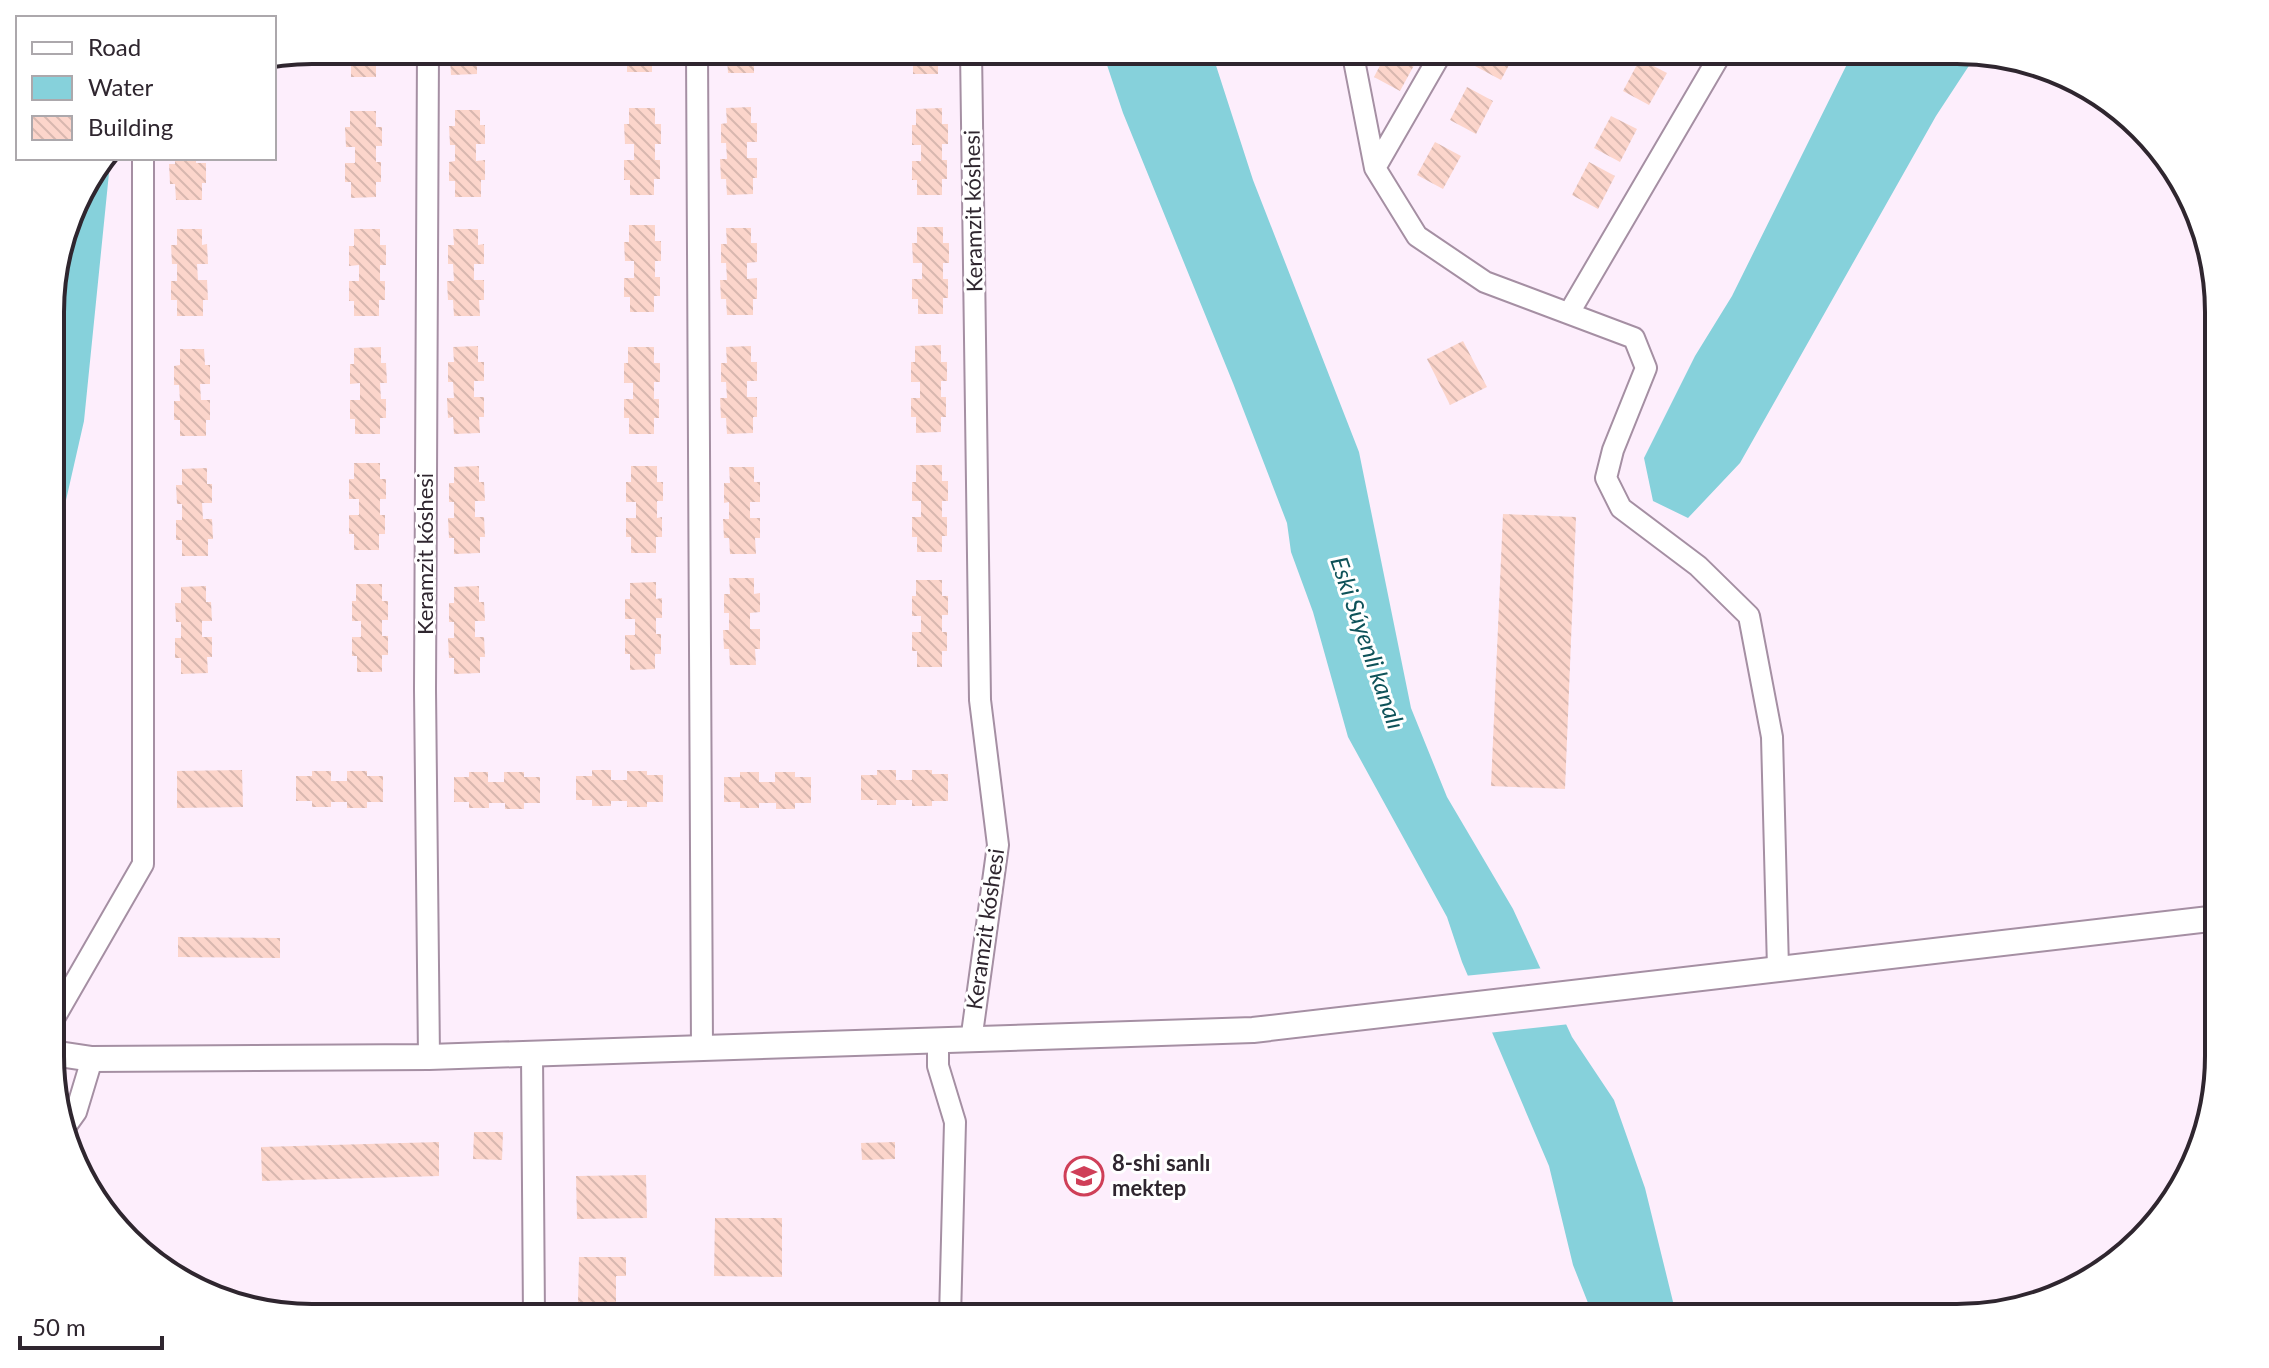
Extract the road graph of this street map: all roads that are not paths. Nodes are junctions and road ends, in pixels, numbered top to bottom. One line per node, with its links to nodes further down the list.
1 (1355, 64): 8 (street)
2 (1435, 64): 8 (street)
3 (1715, 64): 9 (street)
4 (428, 65): 18 (street, Keramzit kóshesi)
5 (697, 65): 15 (street)
6 (971, 65): 13 (street, Keramzit kóshesi)
7 (143, 160): 12 (street)
8 (1375, 168): 9 (street)
9 (1569, 313): 11 (street)
10 (2204, 920): 11 (street)
11 (1778, 968): 13 (street)
12 (64, 1001)
13 (971, 1041): 14 (street)
14 (938, 1042): 15 (street); 22 (street)
15 (702, 1049): 16 (street)
16 (532, 1054): 18 (street); 21 (street)
17 (64, 1055): 19 (street)
18 (429, 1057): 19 (street)
19 (92, 1059): 20 (street)
20 (72, 1118)
21 (534, 1304)
22 (950, 1304)

